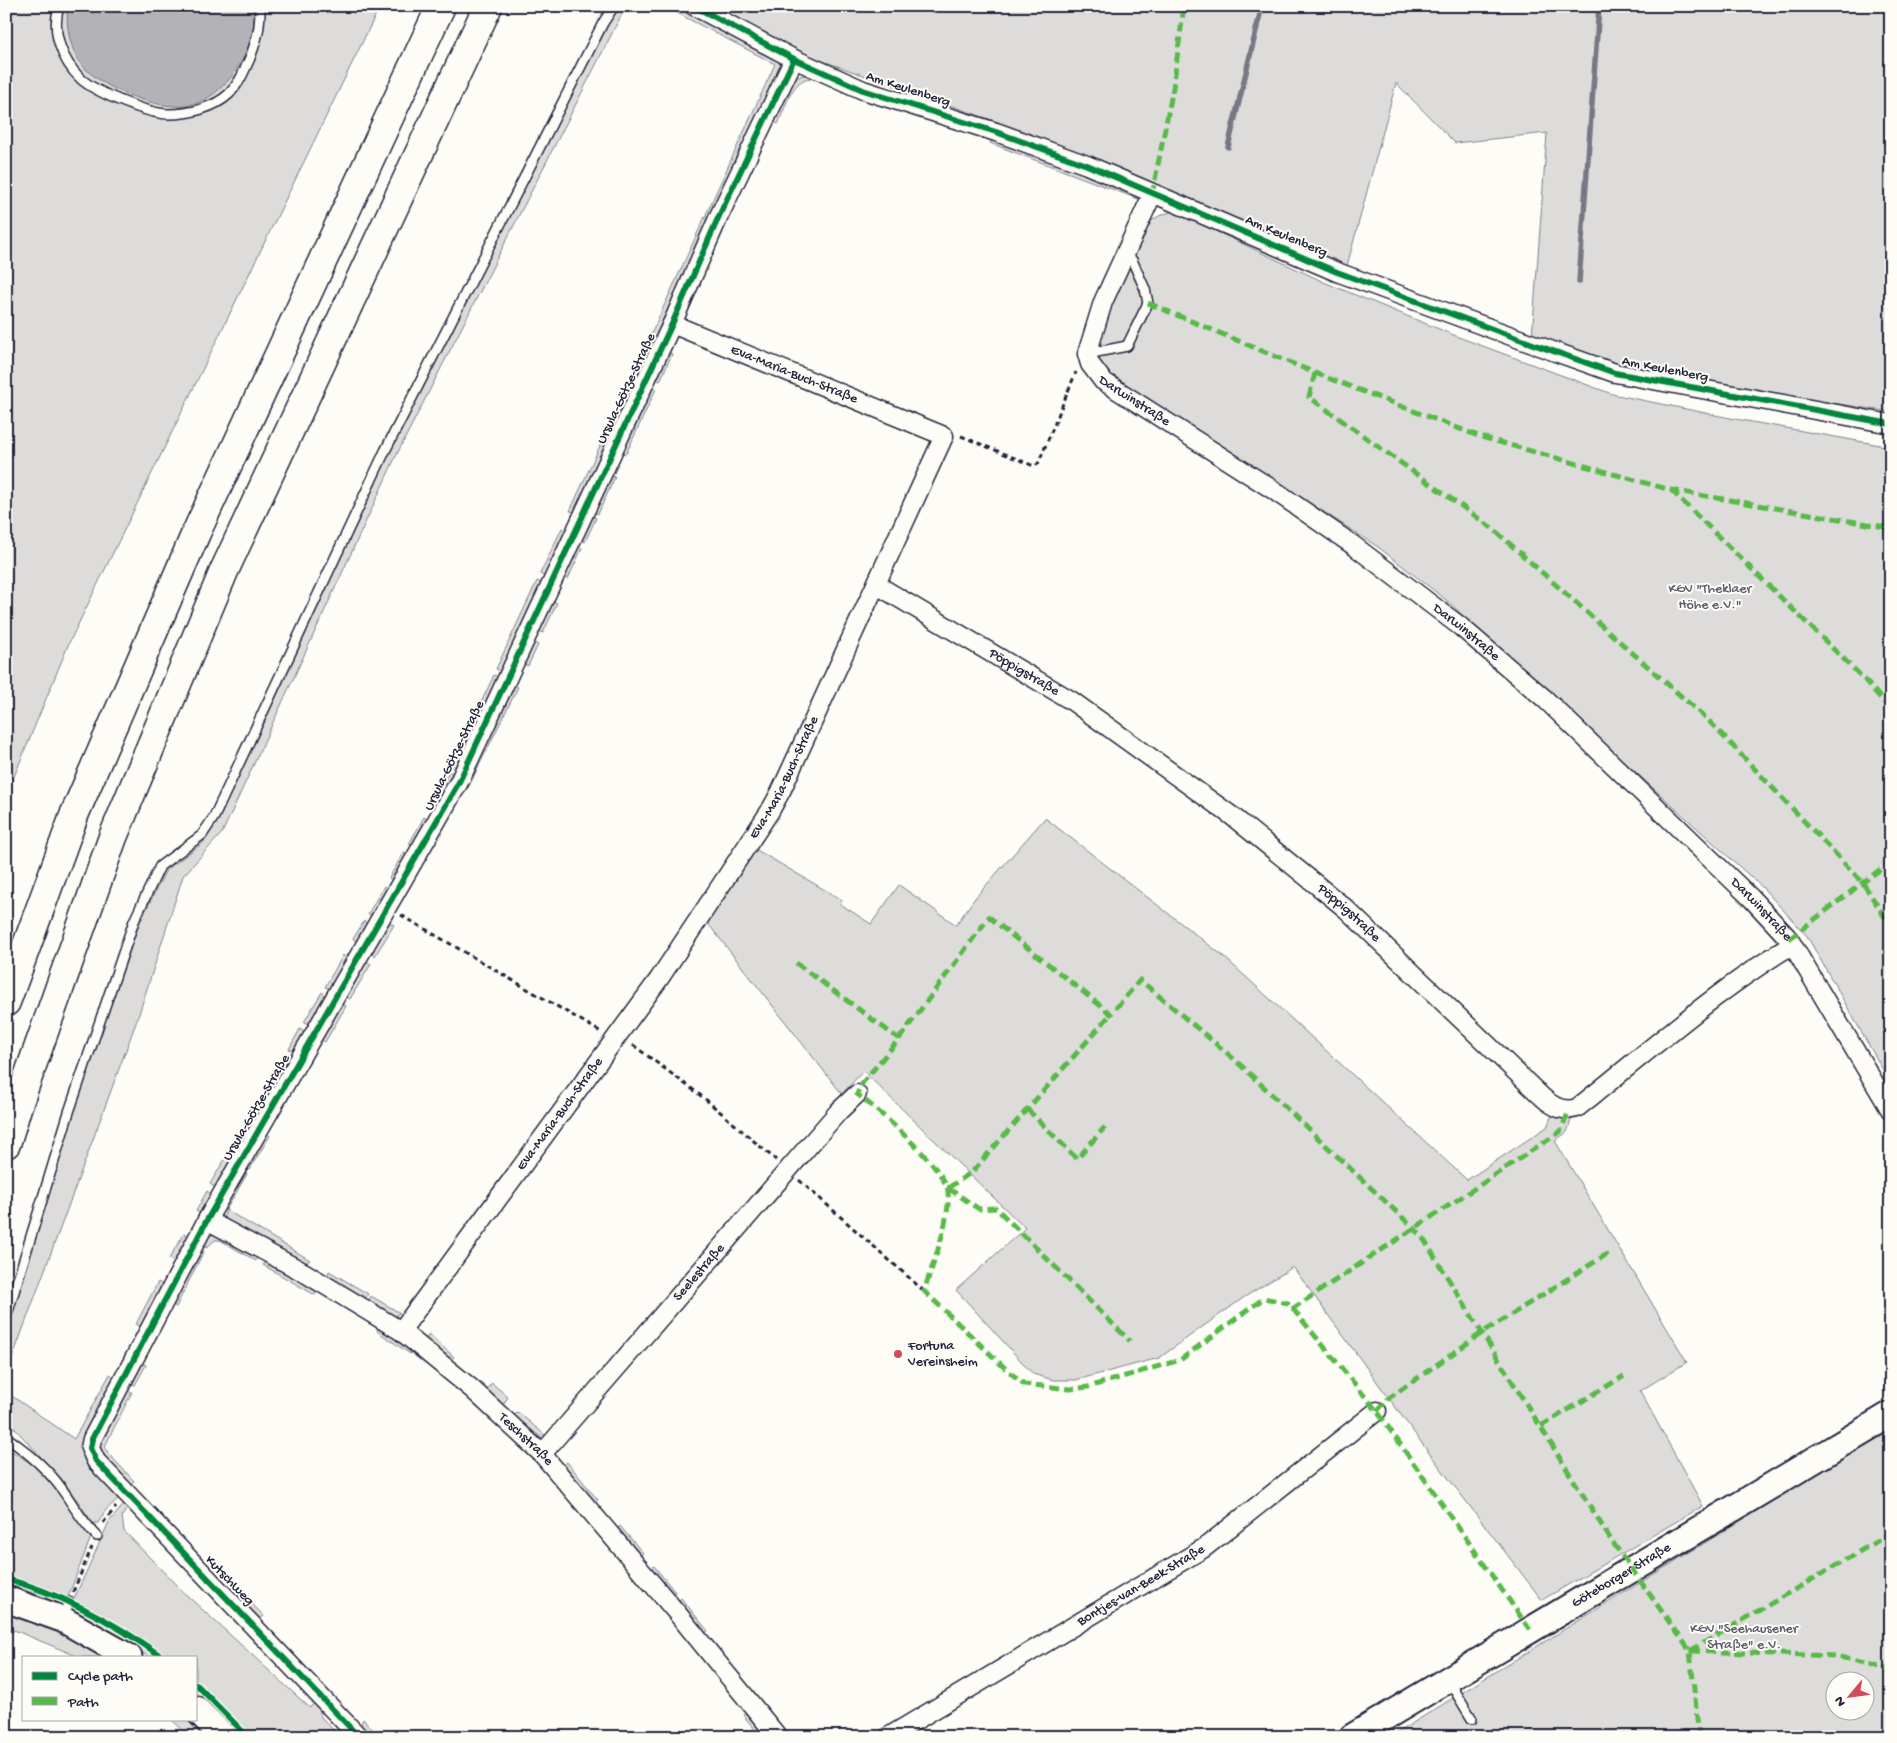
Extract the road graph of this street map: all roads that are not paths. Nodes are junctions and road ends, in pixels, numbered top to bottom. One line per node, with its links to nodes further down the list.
1 (59, 6): 2 (lane)
2 (260, 6)
3 (441, 6): 15 (highway)
4 (488, 6): 18 (highway)
5 (614, 6): 20 (lane)
6 (694, 6): 7 (street, Am Keulenberg)
7 (794, 60): 8 (street, Am Keulenberg); 10 (street, Ursula-Götze-Straße)
8 (1152, 195): 9 (street); 12 (street, Am Keulenberg)
9 (1124, 256): 11 (street); 11 (lane)
10 (672, 324): 13 (street, Eva-Maria-Buch-Straße); 19 (street, Ursula-Götze-Straße)
11 (1089, 359): 14 (street, Darwinstraße)
12 (1891, 424)
13 (877, 585): 14 (street, Pöppigstraße); 21 (street, Eva-Maria-Buch-Straße)
14 (1792, 945): 17 (street, Darwinstraße)
15 (6, 1002)
16 (857, 1094): 26 (street, Seelestraße)
17 (1891, 1112)
18 (6, 1144)
19 (207, 1220): 21 (street, Teschstraße); 25 (street, Ursula-Götze-Straße)
20 (6, 1318)
21 (401, 1330): 26 (street, Teschstraße)
22 (1377, 1411): 36 (street, Bontjes-van-Beek-Straße)
23 (1891, 1414): 30 (street, Göteborger Straße)
24 (6, 1437): 27 (lane)
25 (92, 1439): 34 (street, Kutschweg)
26 (542, 1454): 35 (street, Teschstraße)
27 (96, 1536)
28 (6, 1599): 29 (street)
29 (128, 1656)
30 (1448, 1679): 32 (lane); 37 (street, Göteborger Straße)
31 (198, 1711): 33 (street)
32 (1472, 1719)
33 (224, 1737)
34 (360, 1737)
35 (778, 1737)
36 (888, 1737)
37 (1352, 1737)

